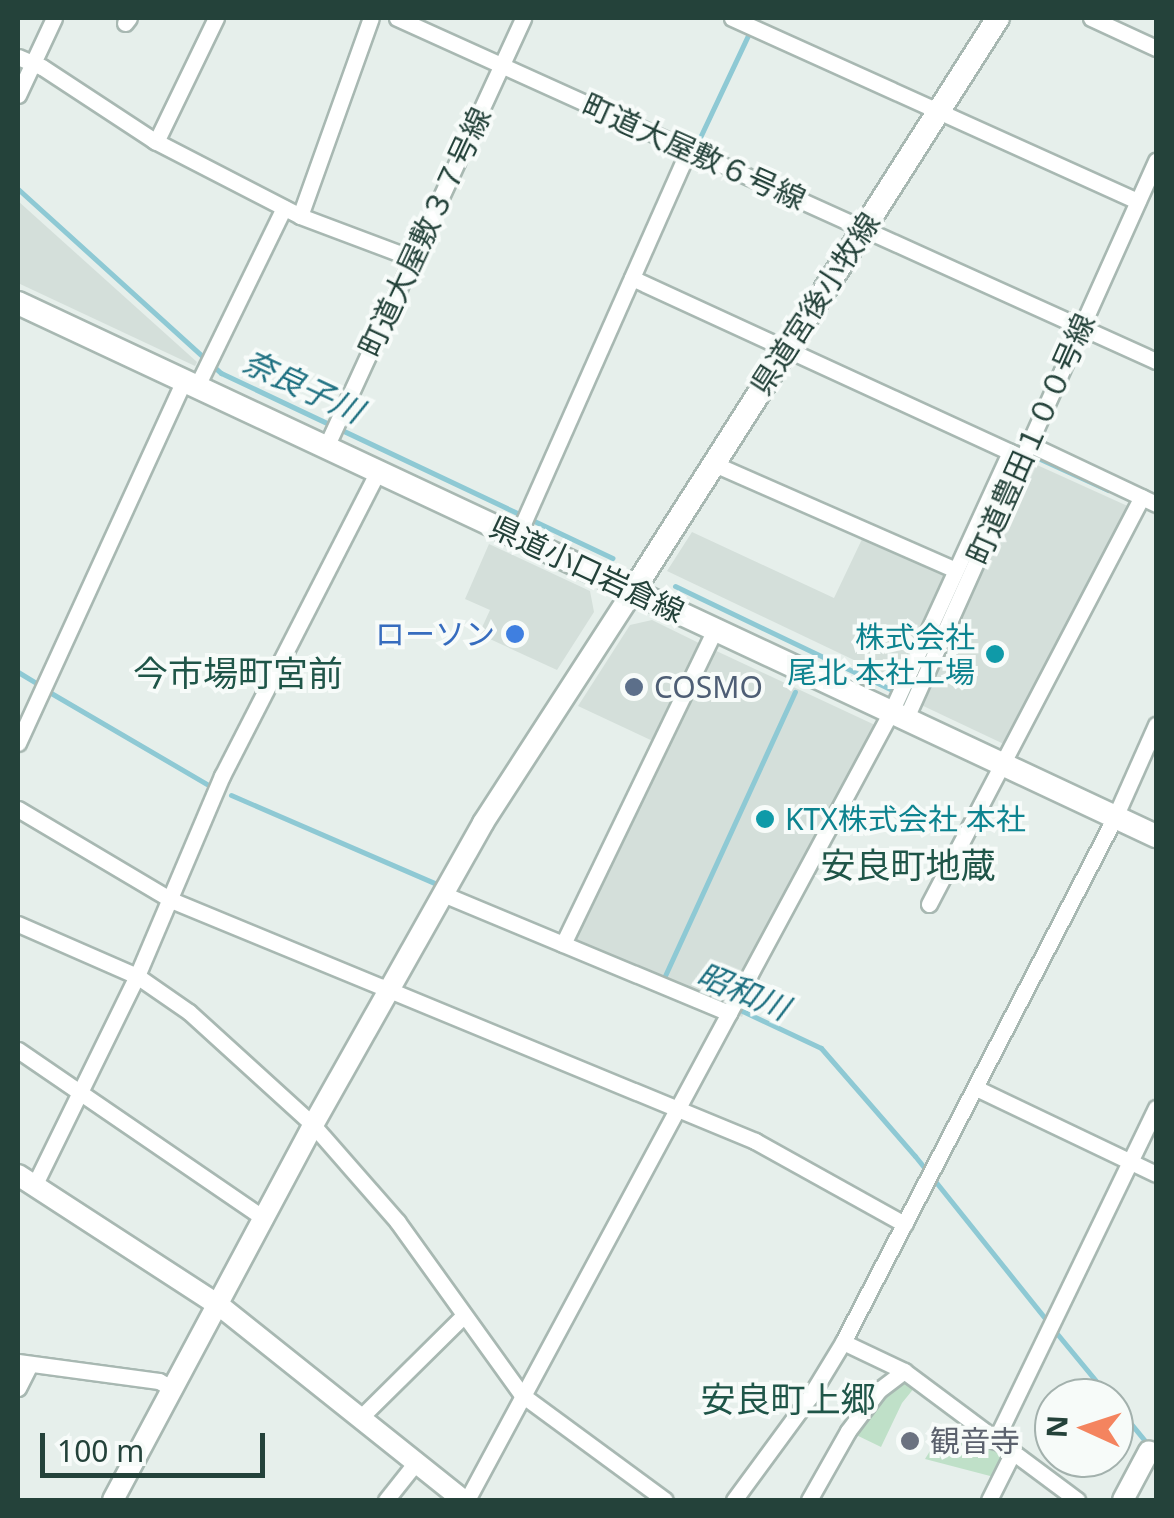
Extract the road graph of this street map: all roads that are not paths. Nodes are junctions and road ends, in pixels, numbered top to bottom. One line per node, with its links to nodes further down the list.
1 (54, 18): 10 (street)
2 (216, 18): 14 (street)
3 (371, 18): 19 (street)
4 (396, 18): 11 (street, 町道大屋敷６号線)
5 (523, 18): 11 (street, 町道大屋敷３７号線)
6 (732, 18): 13 (street)
7 (998, 18): 13 (main road, 県道宮後小牧線)
8 (1090, 18): 9 (street)
9 (1156, 48)
10 (25, 60): 12 (street); 14 (street)
11 (501, 64): 15 (street, 町道大屋敷６号線); 21 (street, 町道大屋敷３７号線)
12 (18, 94)
13 (938, 111): 17 (street); 20 (main road, 県道宮後小牧線)
14 (156, 142): 18 (street)
15 (688, 152): 20 (street, 町道大屋敷６号線); 22 (street)
16 (1156, 161): 17 (street, 町道豊田１００号線)
17 (1138, 201): 24 (street, 町道豊田１００号線)
18 (284, 208): 19 (street); 27 (street)
19 (300, 216): 21 (street)
20 (864, 228): 24 (street, 町道大屋敷６号線); 25 (main road, 県道宮後小牧線)
21 (412, 258): 28 (street, 町道大屋敷３７号線)
22 (632, 278): 25 (street); 33 (street)
23 (18, 303): 27 (main road, 県道小口岩倉線)
24 (1080, 326): 26 (street, 町道大屋敷６号線); 29 (street, 町道豊田１００号線)
25 (787, 348): 29 (street); 30 (main road, 県道宮後小牧線)
26 (1156, 361)
27 (190, 383): 28 (main road, 県道小口岩倉線); 39 (street)
28 (326, 447): 31 (main road, 県道小口岩倉線)
29 (1020, 451): 32 (street); 34 (street); 37 (street, 町道豊田１００号線)
30 (714, 464): 34 (street); 35 (main road, 県道宮後小牧線)
31 (378, 471): 33 (main road, 県道小口岩倉線); 45 (street)
32 (1149, 500): 40 (street)
33 (517, 536): 35 (main road, 県道小口岩倉線)
34 (955, 570): 37 (street)
35 (628, 598): 36 (main road, 県道小口岩倉線); 44 (street)
36 (716, 630): 37 (main road, 県道小口岩倉線); 48 (street)
37 (898, 715): 40 (main road, 県道小口岩倉線); 51 (street)
38 (1156, 725): 42 (street)
39 (18, 744)
40 (1005, 765): 42 (main road, 県道小口岩倉線); 46 (street)
41 (18, 810): 45 (street)
42 (1115, 816): 43 (main road, 県道小口岩倉線); 53 (street)
43 (1156, 836)
44 (446, 889): 48 (street); 50 (street)
45 (171, 900): 49 (street); 50 (street)
46 (929, 904)
47 (18, 924): 49 (street)
48 (566, 939): 51 (street)
49 (137, 976): 54 (street); 57 (street)
50 (390, 989): 55 (street); 57 (street)
51 (732, 1007): 55 (street)
52 (18, 1050): 54 (street)
53 (976, 1088): 58 (street); 62 (street)
54 (79, 1092): 60 (street); 61 (street)
55 (676, 1107): 62 (street); 70 (street)
56 (1156, 1108): 58 (street)
57 (314, 1125): 61 (street); 64 (street)
58 (1130, 1162): 59 (street); 72 (street)
59 (1156, 1174)
60 (23, 1180): 63 (street)
61 (265, 1219): 63 (street)
62 (904, 1224): 65 (street)
63 (220, 1306): 69 (street); 71 (street)
64 (464, 1315): 70 (street); 71 (street)
65 (843, 1342): 67 (street); 80 (street)
66 (24, 1363): 68 (street); 69 (street)
67 (904, 1371): 72 (street); 81 (street)
68 (18, 1388)
69 (174, 1390): 76 (street)
70 (522, 1395): 78 (street); 79 (street)
71 (360, 1418): 75 (street)
72 (996, 1441): 74 (street)
73 (1153, 1444): 84 (street)
74 (1012, 1454): 82 (street); 83 (street)
75 (417, 1461): 77 (street); 78 (street)
76 (112, 1500)
77 (386, 1500)
78 (465, 1500)
79 (665, 1500)
80 (734, 1500)
81 (809, 1500)
82 (988, 1500)
83 (1077, 1500)
84 (1123, 1500)

